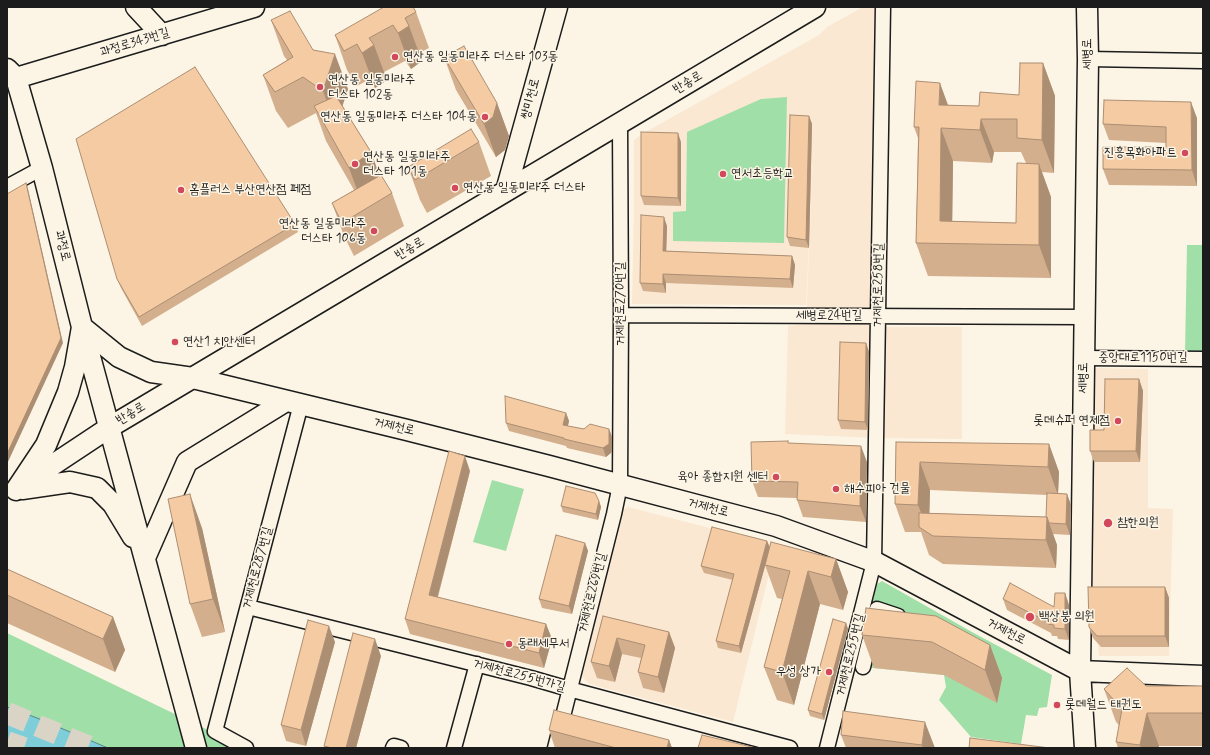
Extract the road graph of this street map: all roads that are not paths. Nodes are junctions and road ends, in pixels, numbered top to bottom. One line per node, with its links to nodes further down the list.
1 (136, 7): 7 (main road)
2 (254, 7): 7 (main road, 과정로343번길)
3 (556, 7): 14 (main road, 쌍미천로)
4 (816, 7): 11 (main road, 반송로)
5 (883, 7): 16 (street, 거제천로258번길)
6 (1087, 7): 8 (main road, 세병로)
7 (162, 35): 10 (main road, 과정로343번길)
8 (1088, 59): 9 (street); 17 (main road, 세병로)
9 (1203, 61)
10 (12, 80): 12 (main road, 과정로)
11 (620, 123): 14 (main road, 반송로); 15 (street, 거제천로270번길)
12 (42, 168): 13 (street); 18 (main road, 과정로)
13 (7, 187)
14 (506, 191): 21 (main road, 반송로)
15 (621, 315): 16 (street, 세병로24번길); 24 (street, 거제천로270번길)
16 (878, 316): 17 (street, 세병로24번길); 27 (street, 거제천로258번길)
17 (1084, 317): 19 (main road, 세병로)
18 (82, 327): 21 (main road, 거제천로); 23 (main road, 과정로); 25 (main road)
19 (1084, 358): 20 (street, 중앙대로1150번길); 32 (main road, 세병로)
20 (1203, 359)
21 (193, 378): 22 (main road, 거제천로); 23 (main road, 반송로)
22 (293, 402): 24 (main road, 거제천로); 26 (main road); 28 (street, 거제천로287번길)
23 (110, 427): 25 (main road, 반송로); 26 (main road, 과정로)
24 (620, 484): 27 (main road, 거제천로); 34 (street, 거제천로269번길)
25 (11, 492): 26 (main road)
26 (145, 558): 35 (main road, 과정로)
27 (874, 562): 32 (main road, 거제천로); 42 (street, 거제천로255번길)
28 (248, 607): 30 (street, 거제천로255번가길); 36 (street, 거제천로287번길)
29 (907, 618): 31 (street)
30 (477, 664): 34 (street, 거제천로255번가길); 39 (street)
31 (863, 667)
32 (1080, 671): 33 (main road, 거제천로); 43 (main road, 세병로)
33 (1203, 676)
34 (569, 689): 40 (street, 거제천로269번길); 41 (street, 거제천로255번가길)
35 (196, 748)
36 (246, 748)
37 (393, 748): 38 (street)
38 (401, 748)
39 (454, 748)
40 (555, 748)
41 (790, 748)
42 (827, 748)
43 (1084, 748)

